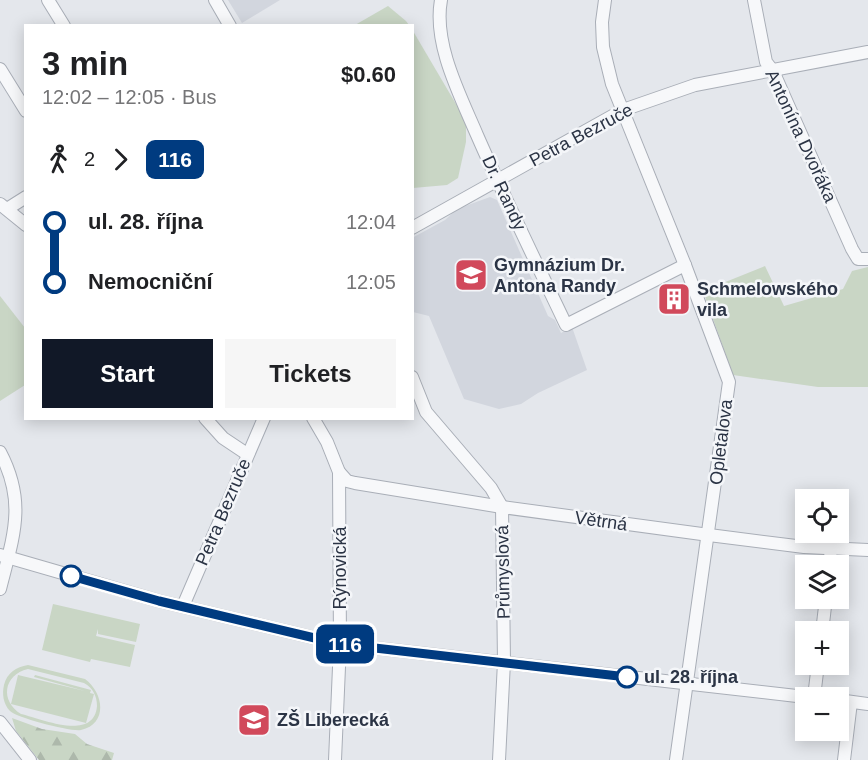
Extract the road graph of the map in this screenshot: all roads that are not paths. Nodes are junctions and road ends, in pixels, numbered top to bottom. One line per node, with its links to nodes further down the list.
1 (48, 0): 6 (street)
2 (215, 0): 7 (street)
3 (441, 0): 13 (street, Dr. Randy)
4 (605, 0): 12 (street, Opletalova)
5 (754, 0): 10 (street, Antonína Dvořáka)
6 (63, 24)
7 (229, 24)
8 (868, 52): 10 (street, Petra Bezruče)
9 (0, 69): 11 (street)
10 (773, 71): 12 (street, Petra Bezruče); 18 (street, Antonína Dvořáka)
11 (24, 108)
12 (623, 110): 13 (street, Petra Bezruče); 19 (street, Opletalova)
13 (497, 182): 17 (street, Petra Bezruče); 19 (street, Dr. Randy)
14 (24, 198): 15 (street)
15 (3, 206): 16 (street)
16 (24, 223)
17 (414, 227)
18 (868, 260)
19 (685, 265): 29 (street, Opletalova)
20 (414, 382): 28 (street, Průmyslová)
21 (207, 420): 25 (street)
22 (263, 420): 25 (street, Petra Bezruče)
23 (314, 420): 26 (street, Rýnovická)
24 (0, 452): 27 (street)
25 (247, 454): 36 (street, Petra Bezruče)
26 (339, 472): 28 (street, Větrná); 37 (street, Rýnovická)
27 (15, 494): 30 (street); 30 (street)
28 (502, 507): 29 (street, Větrná); 38 (street, Průmyslová)
29 (709, 535): 31 (street, Větrná); 39 (street, Opletalova)
30 (14, 536): 34 (street)
31 (831, 549): 32 (street, Větrná); 33 (street)
32 (868, 550)
33 (830, 555)
34 (4, 557): 35 (street); 36 (street)
35 (0, 589)
36 (183, 606): 37 (street)
37 (340, 644): 38 (street); 46 (street, Rýnovická)
38 (504, 662): 39 (street); 47 (street, Průmyslová)
39 (687, 684): 40 (street); 48 (street, Opletalova)
40 (795, 696)
41 (849, 702): 42 (street)
42 (868, 704)
43 (0, 722): 45 (street)
44 (844, 741): 49 (street)
45 (30, 760)
46 (335, 760)
47 (499, 760)
48 (676, 760)
49 (844, 760)

